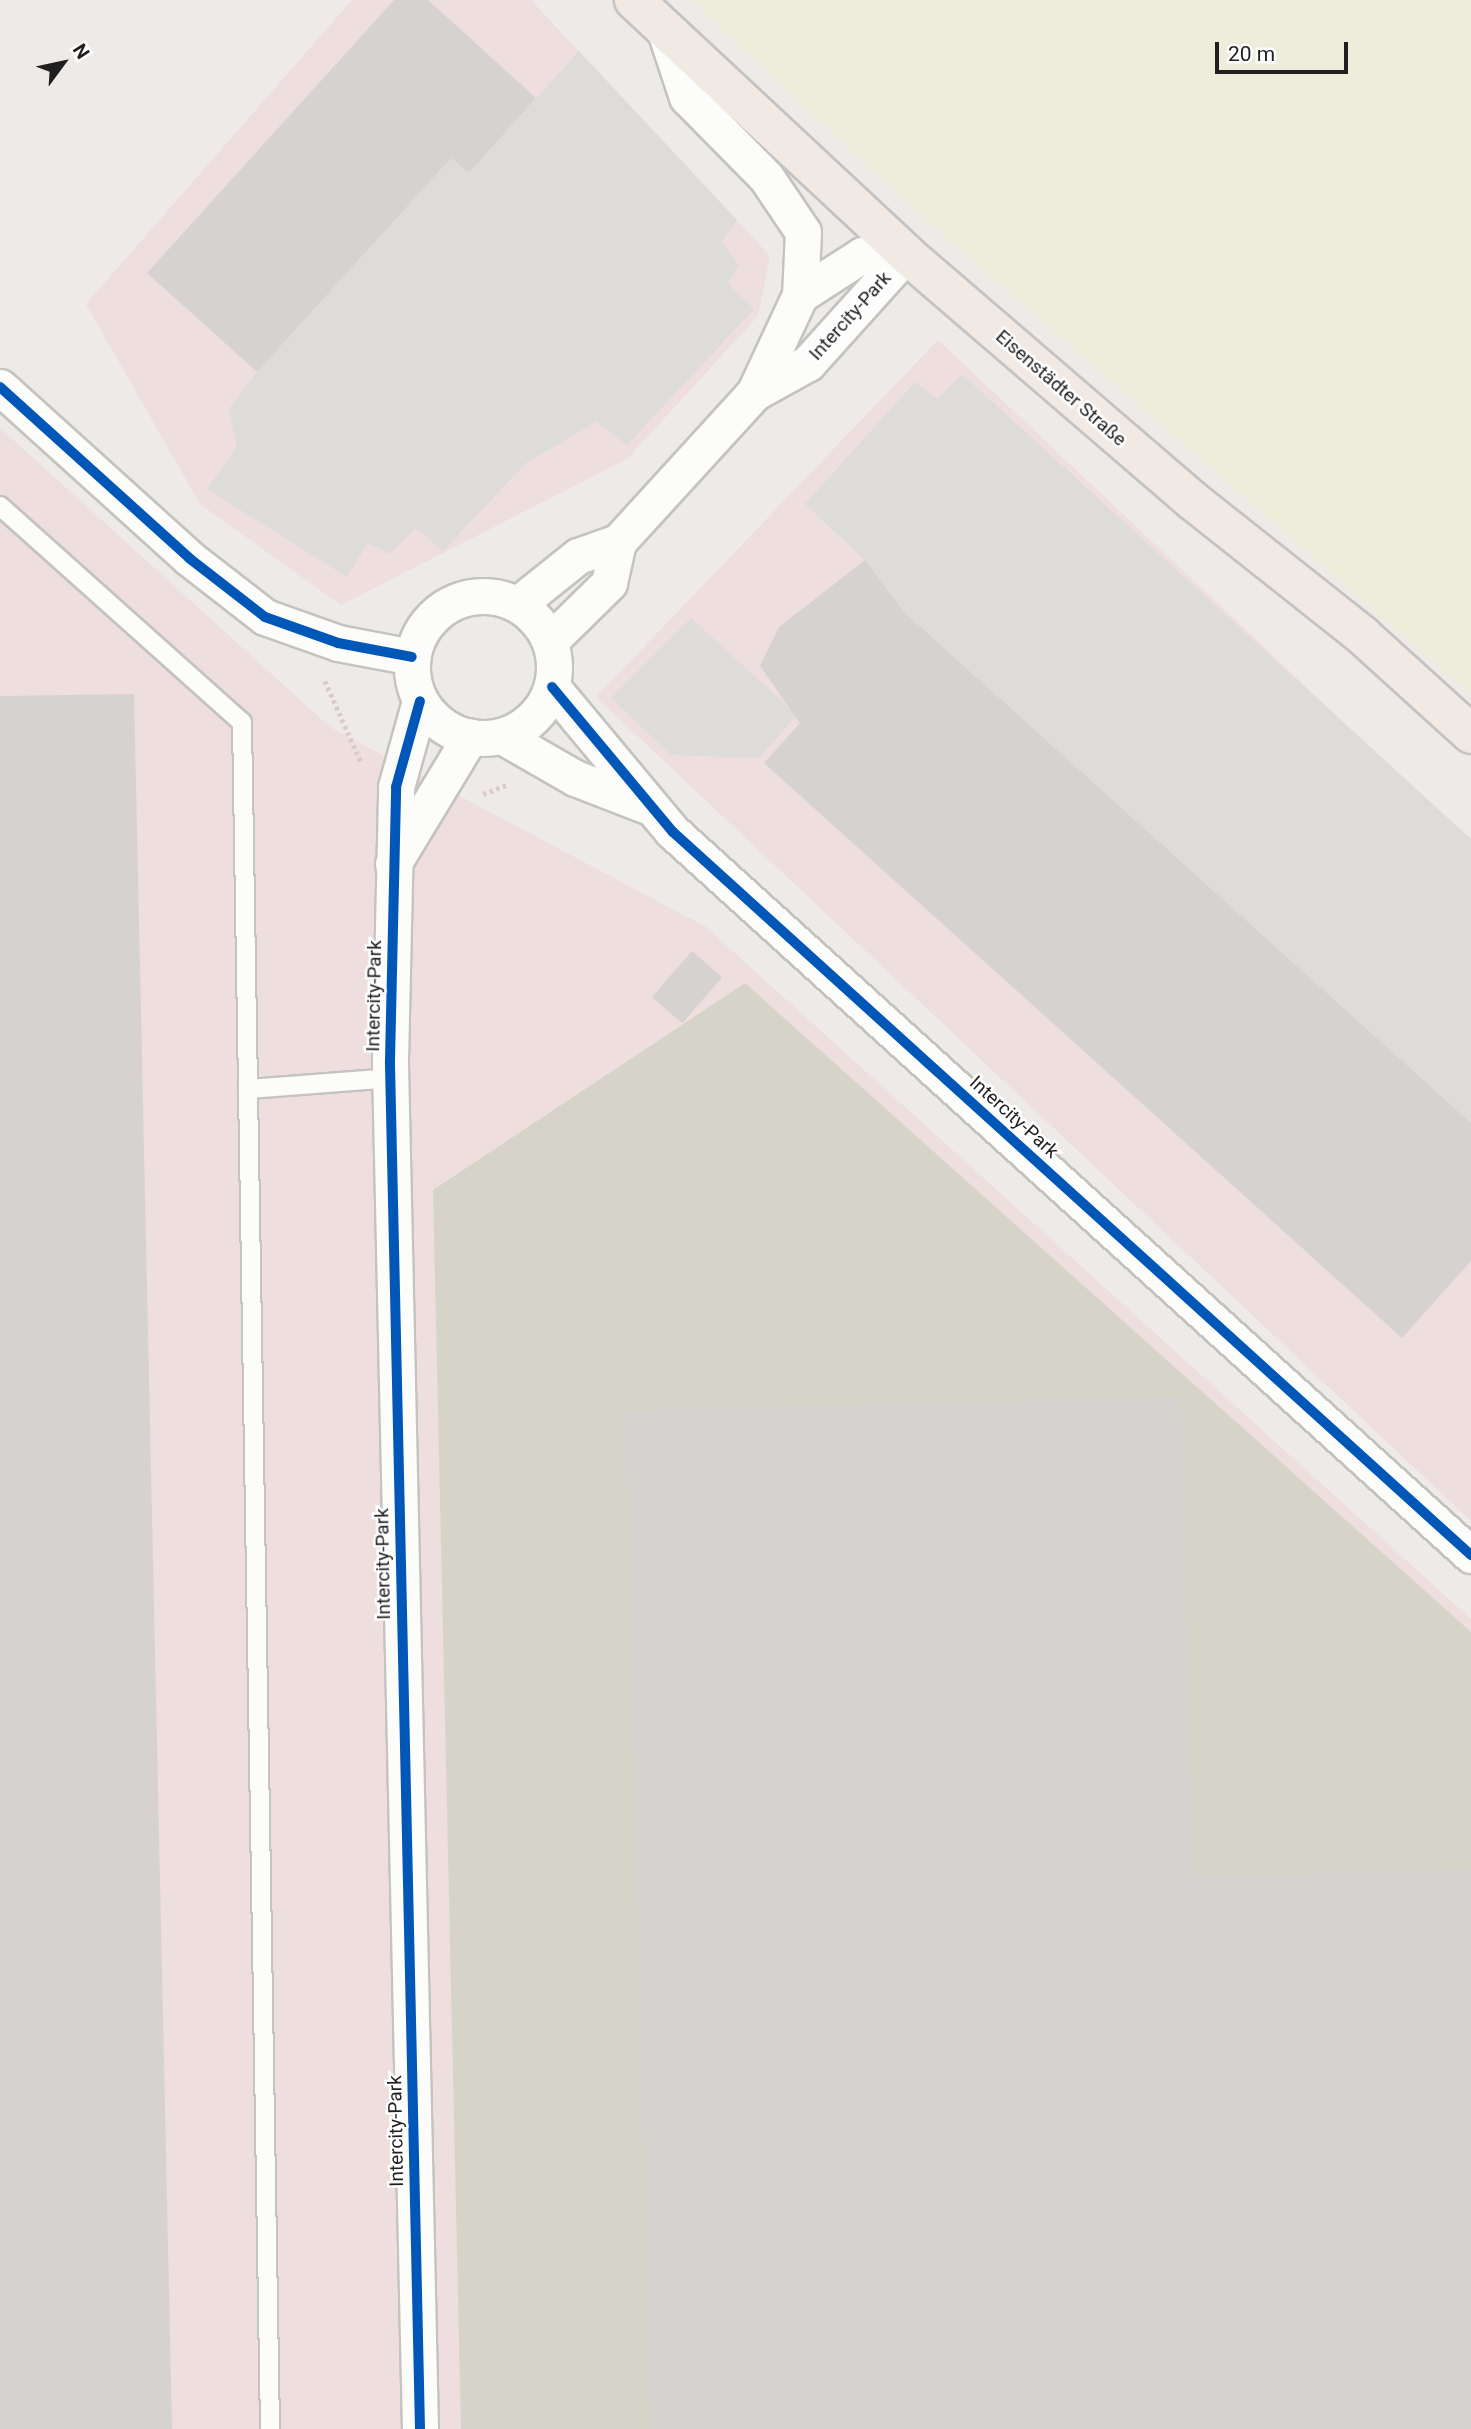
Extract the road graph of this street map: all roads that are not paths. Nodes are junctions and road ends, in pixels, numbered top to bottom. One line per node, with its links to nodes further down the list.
1 (634, 0): 2 (main road, Eisenstädter Straße)
2 (664, 28): 3 (main road, Eisenstädter Straße); 4 (street, Eisenstädter Straße)
3 (906, 254): 4 (street, Intercity-Park); 6 (street, Intercity-Park); 14 (main road, Eisenstädter Straße)
4 (800, 295): 6 (street, Eisenstädter Straße)
5 (0, 387): 11 (street)
6 (754, 393): 8 (street, Intercity-Park)
7 (0, 506): 19 (lane)
8 (618, 542): 9 (street, Intercity-Park); 10 (street)
9 (518, 604): 10 (street); 11 (street)
10 (550, 641): 12 (street)
11 (412, 657): 13 (street)
12 (552, 687): 15 (street); 16 (street, Intercity-Park)
13 (420, 701): 15 (street); 17 (street, Intercity-Park)
14 (1471, 734)
15 (486, 737): 16 (street, Intercity-Park); 17 (street)
16 (645, 805): 20 (street, Intercity-Park)
17 (391, 867): 18 (street, Intercity-Park)
18 (390, 1078): 19 (lane); 22 (street, Intercity-Park)
19 (248, 1089): 21 (lane)
20 (1471, 1555)
21 (271, 2429)
22 (420, 2429)

